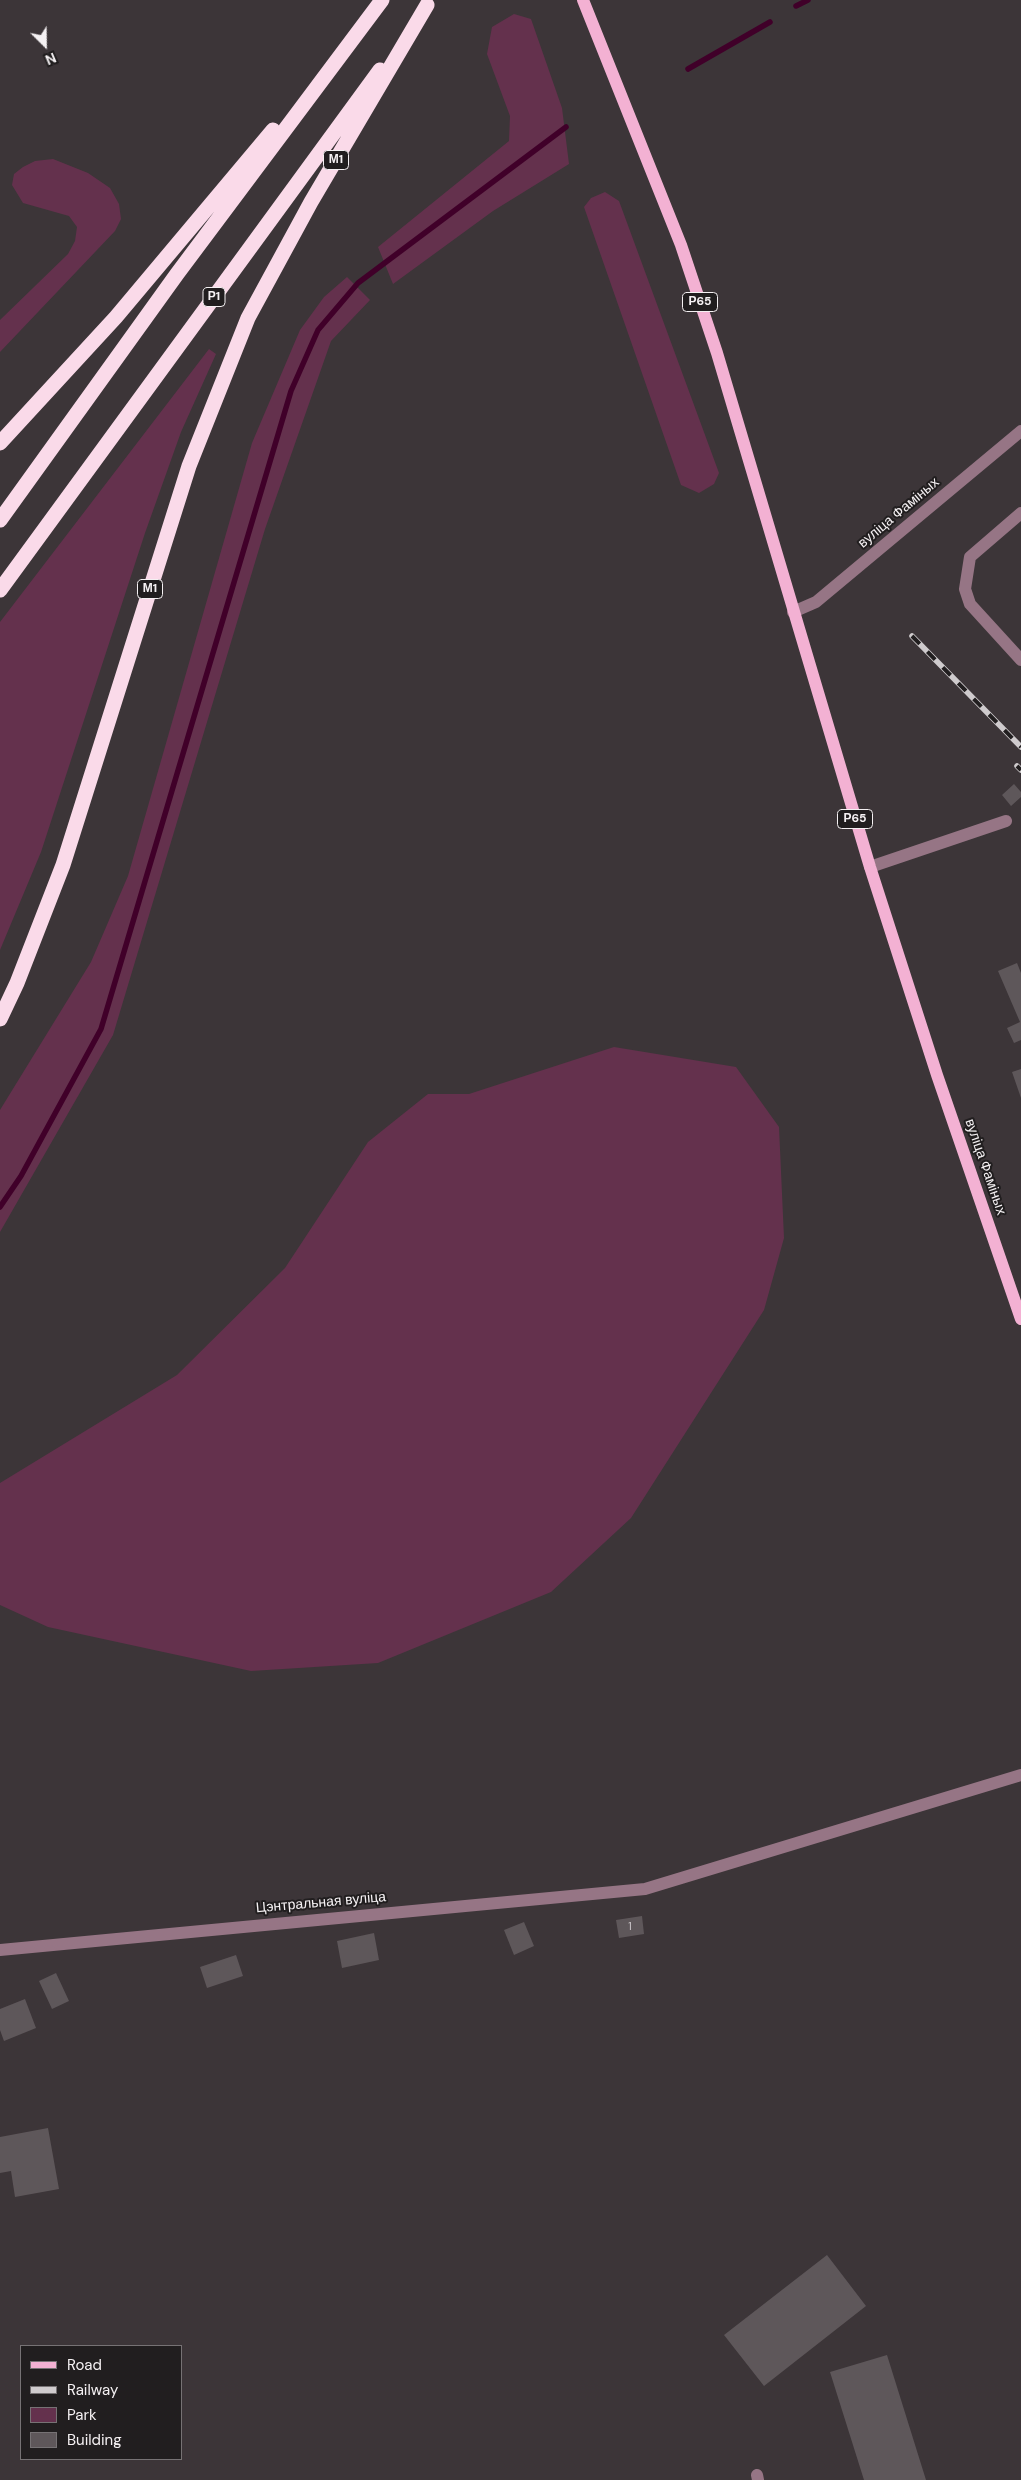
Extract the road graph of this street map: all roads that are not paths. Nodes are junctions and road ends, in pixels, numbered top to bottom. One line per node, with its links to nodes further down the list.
1 (382, 0): 5 (highway); 7 (highway)
2 (583, 0): 9 (main road, Р65)
3 (429, 2): 8 (highway, Р1); 13 (highway, М1)
4 (1021, 430): 9 (street, вуліца Фаміных)
5 (0, 443)
6 (1021, 513): 10 (street)
7 (0, 520)
8 (0, 590)
9 (793, 612): 12 (main road, Р65)
10 (1021, 660)
11 (1006, 821): 12 (street)
12 (870, 867): 14 (main road, вуліца Фаміных / Р65)
13 (0, 1019)
14 (1021, 1319)
15 (1021, 1776): 16 (street, Цэнтральная вуліца)
16 (0, 1950)

